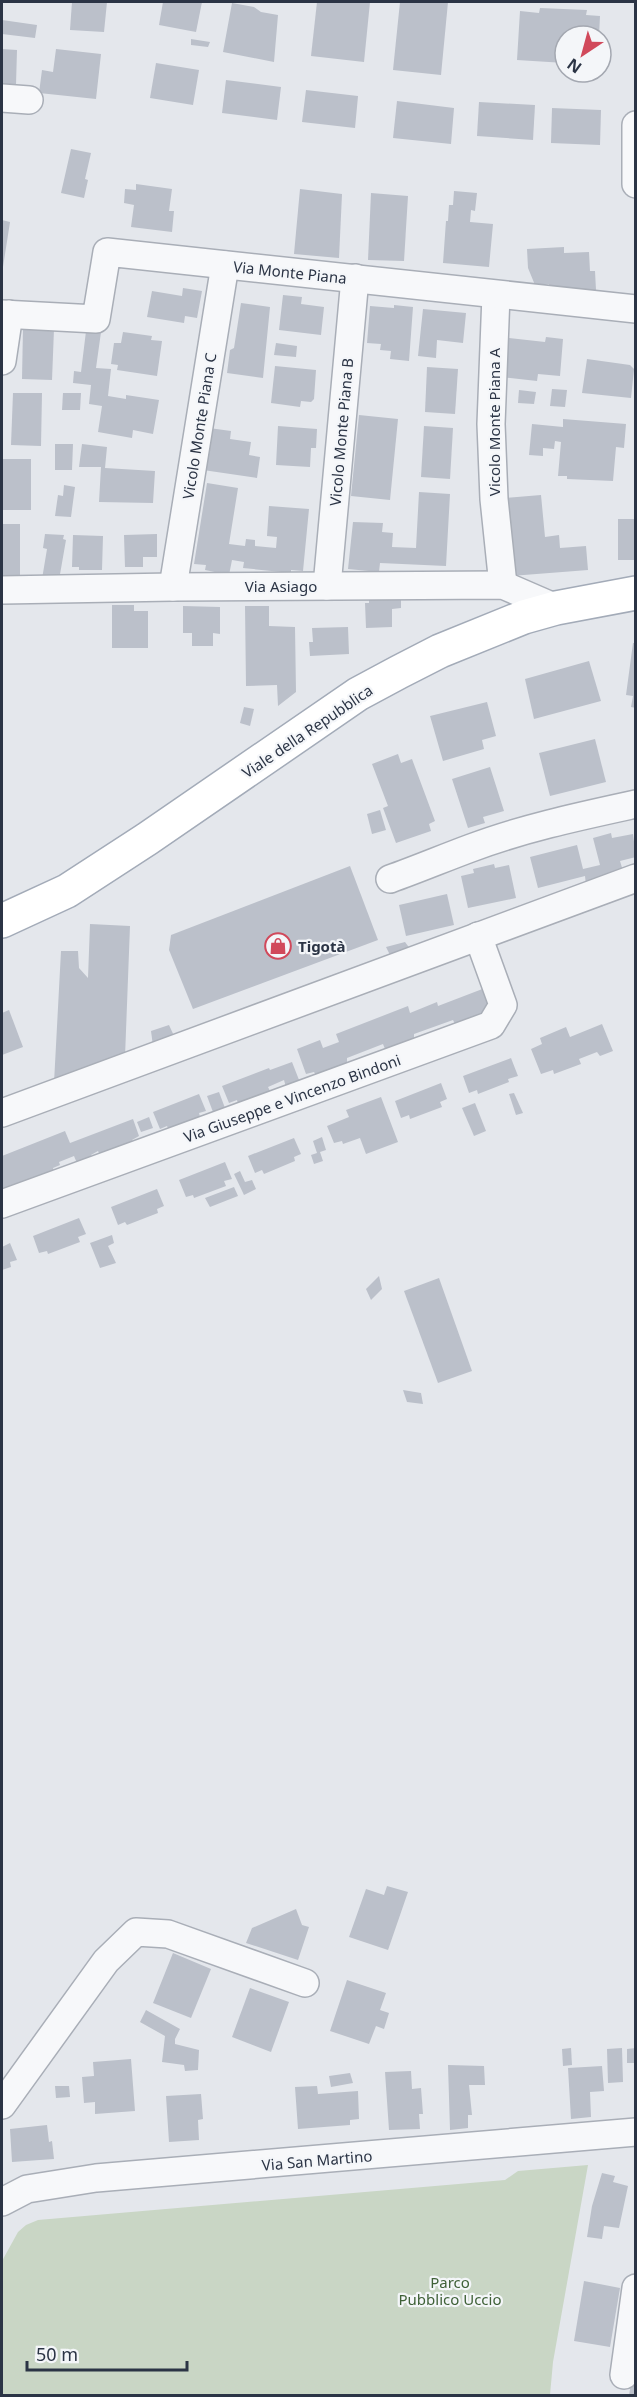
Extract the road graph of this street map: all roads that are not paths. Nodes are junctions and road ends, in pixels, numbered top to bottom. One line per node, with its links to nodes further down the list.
1 (2, 98): 2 (street)
2 (29, 100)
3 (635, 140): 4 (street)
4 (636, 184)
5 (225, 265): 6 (street, Via Monte Piana); 9 (street, Via Monte Piana); 12 (street, Vicolo Monte Piana C)
6 (355, 279): 7 (street, Via Monte Piana); 13 (street, Vicolo Monte Piana B)
7 (496, 295): 8 (street, Via Monte Piana); 11 (street, Vicolo Monte Piana A)
8 (636, 309)
9 (5, 314): 10 (street)
10 (2, 360)
11 (503, 585): 13 (street, Via Asiago); 16 (street, Via Asiago)
12 (172, 586): 13 (street, Via Asiago); 14 (street, Via Asiago)
13 (327, 586)
14 (2, 590)
15 (636, 593): 16 (main road, Viale della Repubblica)
16 (556, 608): 20 (main road, Viale della Repubblica)
17 (636, 804): 19 (street)
18 (636, 878): 21 (street)
19 (390, 879)
20 (2, 921)
21 (478, 936): 22 (street); 23 (street, Via Giuseppe e Vincenzo Bindoni)
22 (2, 1113)
23 (2, 1204)
24 (305, 1983): 25 (street)
25 (2, 2105)
26 (636, 2132): 27 (street, Via San Martino)
27 (2, 2202)
28 (636, 2289): 29 (street)
29 (624, 2375)

